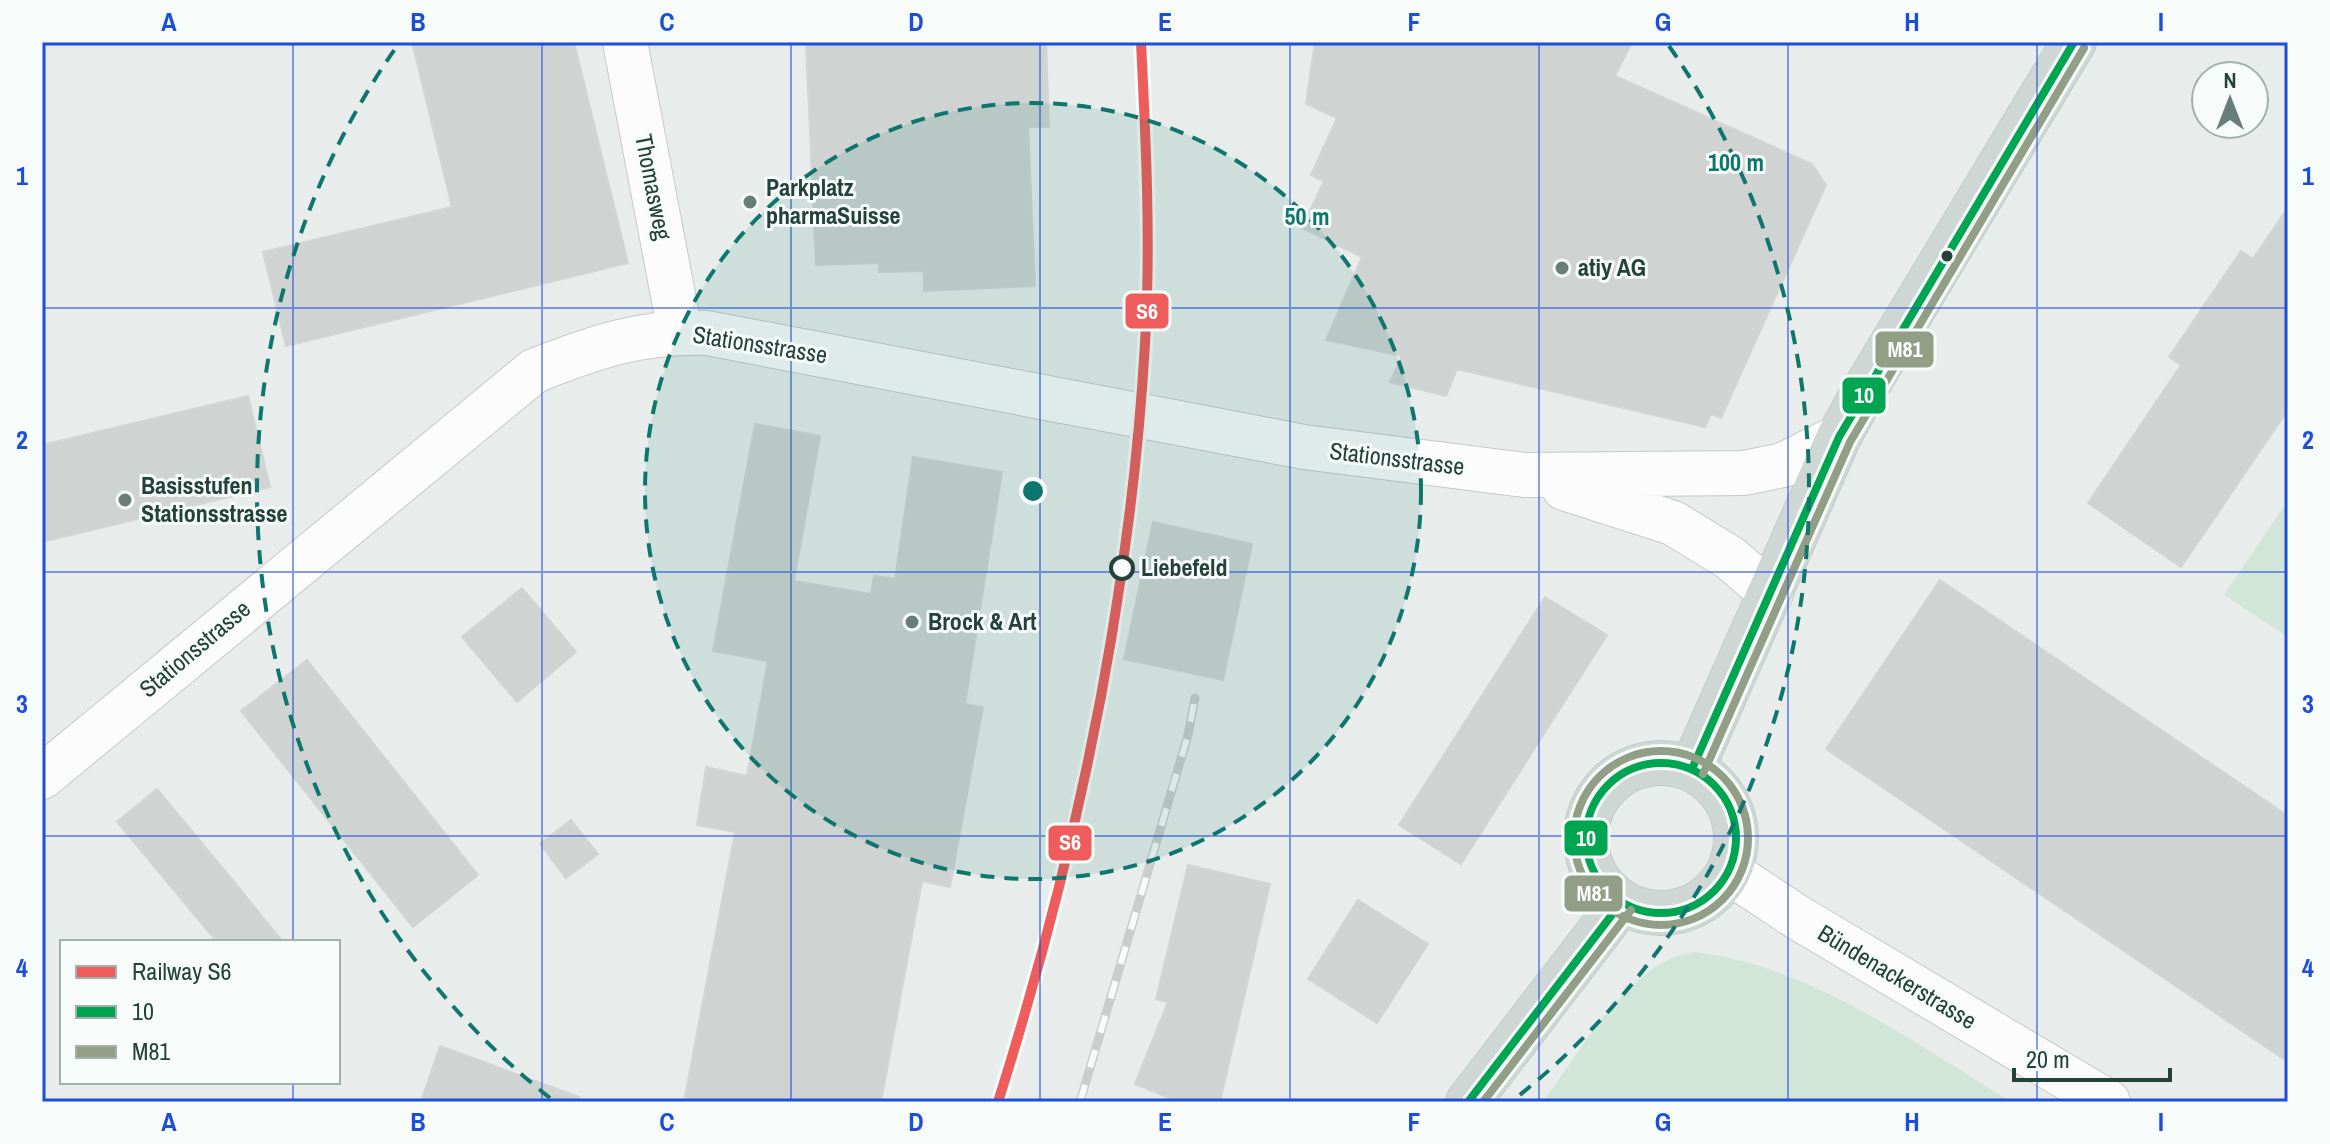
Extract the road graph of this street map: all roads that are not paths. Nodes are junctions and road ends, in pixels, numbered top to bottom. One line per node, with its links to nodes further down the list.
1 (625, 42): 3 (street, Thomasweg)
2 (2074, 42): 4 (main road)
3 (680, 332): 5 (street, Stationsstrasse); 8 (street, Stationsstrasse)
4 (1839, 437): 5 (street, Stationsstrasse); 6 (main road)
5 (1524, 475): 6 (street, Stationsstrasse)
6 (1771, 593): 7 (main road)
7 (1692, 769): 9 (main road); 10 (main road)
8 (42, 777)
9 (1729, 872): 10 (main road); 12 (street, Bündenackerstrasse)
10 (1621, 903): 11 (main road)
11 (1468, 1102)
12 (2108, 1102)

